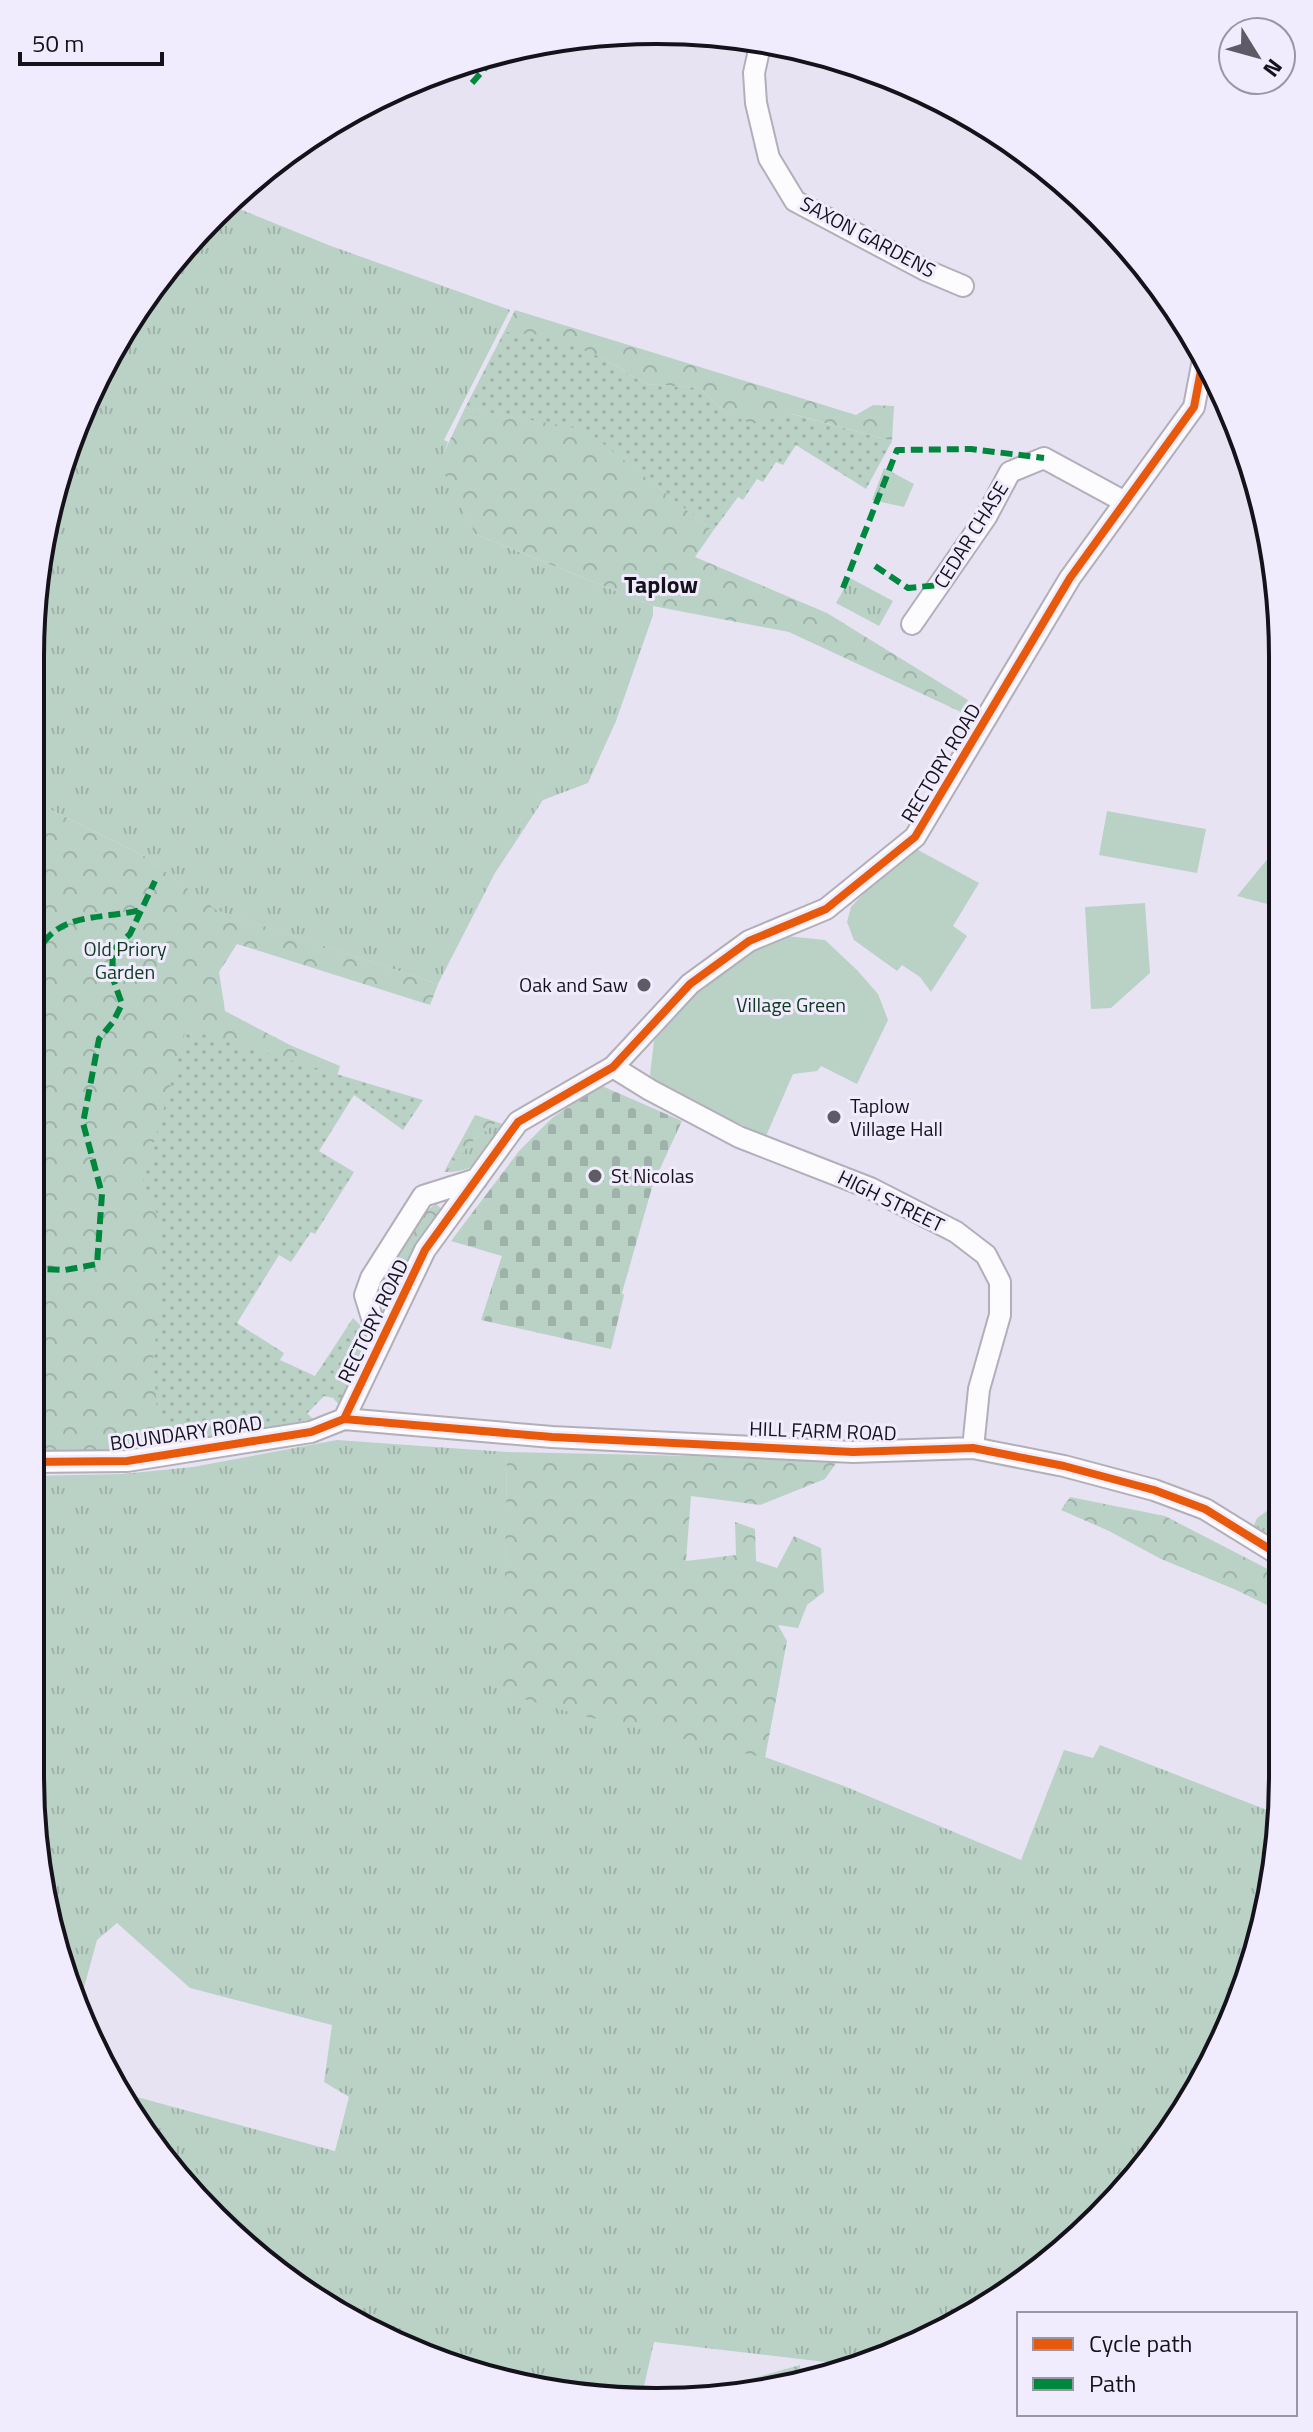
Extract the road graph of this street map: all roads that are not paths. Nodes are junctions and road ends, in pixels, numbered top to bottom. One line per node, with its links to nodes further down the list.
1 (758, 53): 2 (street, SAXON GARDENS)
2 (963, 286)
3 (1200, 375): 4 (street, RECTORY ROAD)
4 (1125, 502): 5 (street, CEDAR CHASE); 6 (street, RECTORY ROAD)
5 (912, 624)
6 (613, 1067): 7 (street, RECTORY ROAD); 10 (street, HIGH STREET)
7 (477, 1179): 8 (street, RECTORY ROAD); 8 (street)
8 (380, 1344): 9 (street, RECTORY ROAD)
9 (344, 1419): 10 (street, HILL FARM ROAD); 11 (street, BOUNDARY ROAD)
10 (973, 1448): 12 (street, HILL FARM ROAD)
11 (44, 1462)
12 (1269, 1549)

